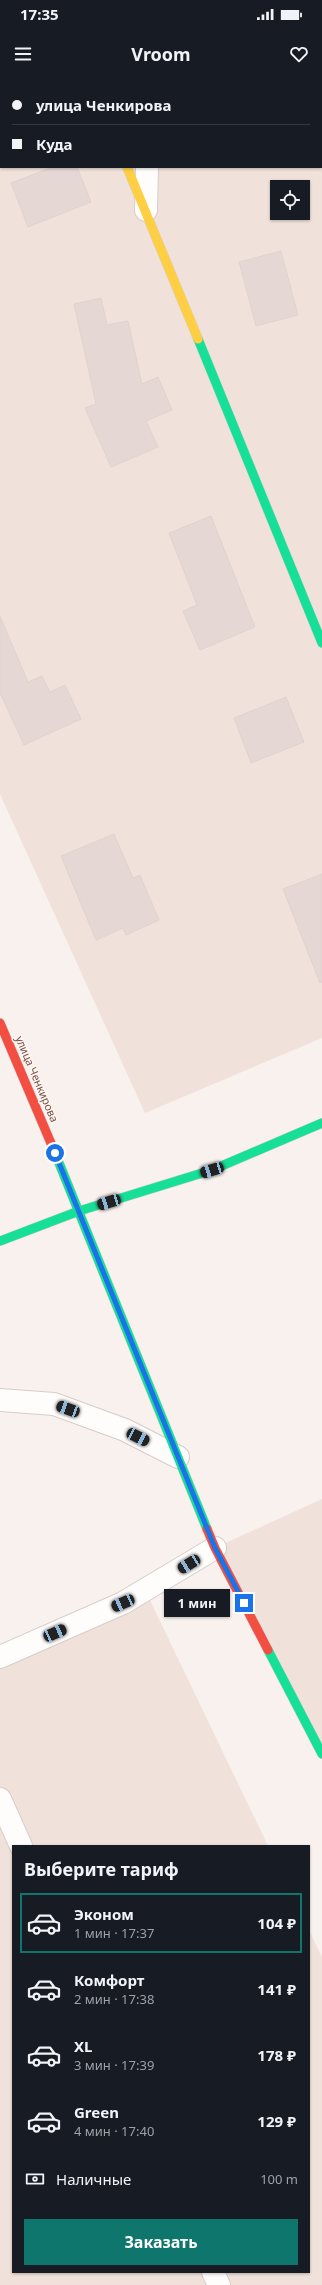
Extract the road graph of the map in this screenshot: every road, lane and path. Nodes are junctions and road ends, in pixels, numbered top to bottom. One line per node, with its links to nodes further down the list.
1 (127, 168): 3 (street)
2 (147, 168): 3 (street)
3 (146, 210): 4 (street)
4 (322, 643)
5 (0, 1023): 7 (street, улица Ченкирова)
6 (322, 1123): 7 (street)
7 (79, 1211): 8 (street); 10 (street, улица Ченкирова)
8 (0, 1241)
9 (0, 1400): 10 (street)
10 (178, 1457): 11 (street, улица Ченкирова)
11 (215, 1548): 12 (street); 13 (street, улица Ченкирова)
12 (0, 1657)
13 (322, 1754)
14 (0, 1799): 15 (street)
15 (21, 1845)
16 (213, 2273): 17 (street)
17 (219, 2285)

